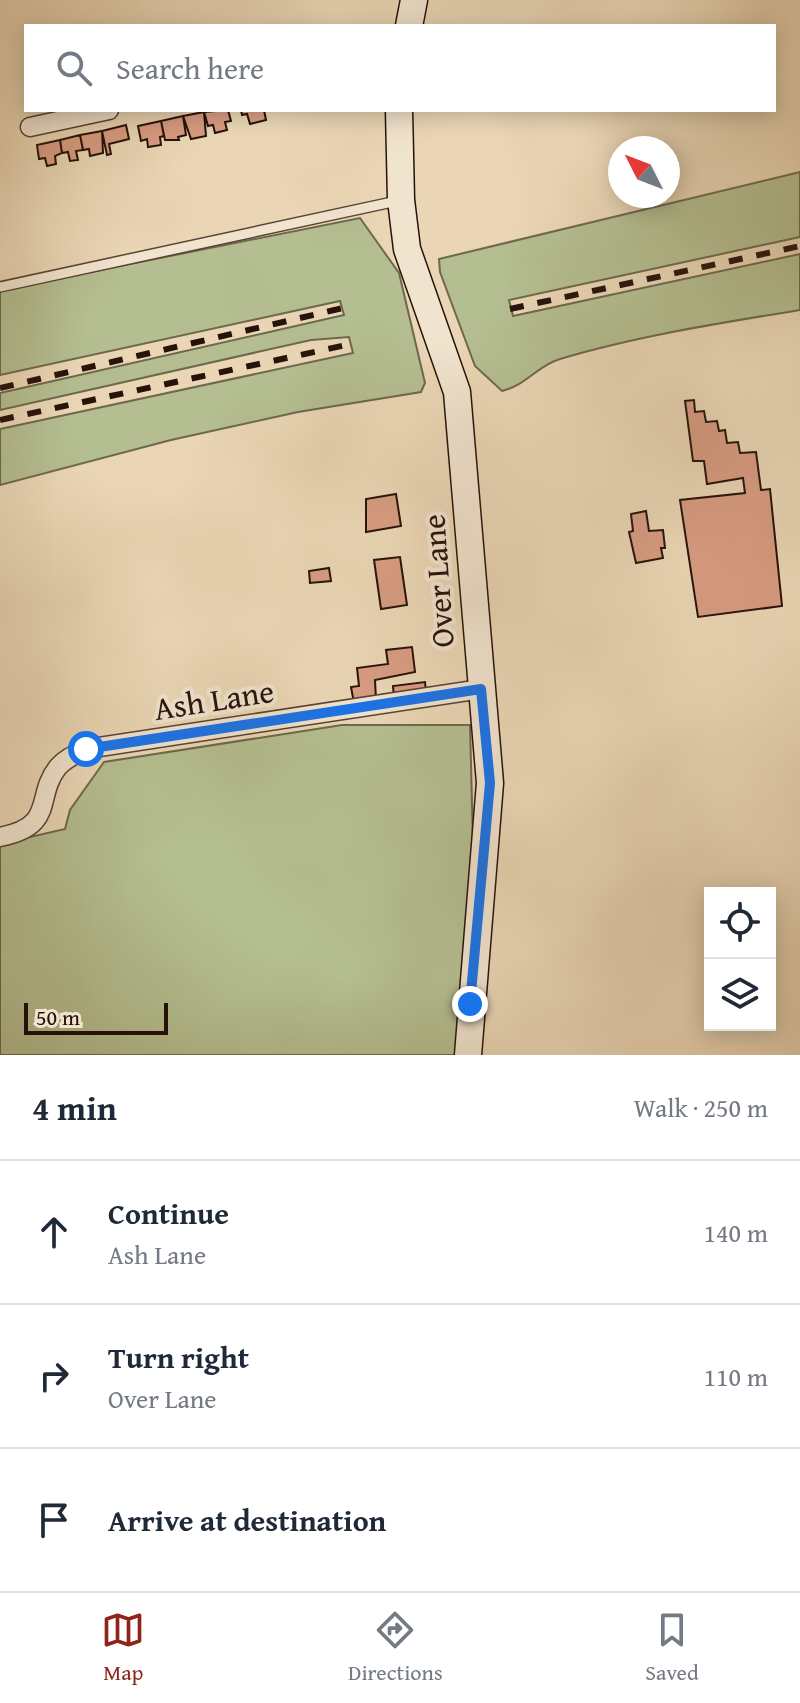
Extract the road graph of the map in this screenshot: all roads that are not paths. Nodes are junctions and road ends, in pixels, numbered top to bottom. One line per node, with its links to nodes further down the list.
1 (414, 0): 2 (street)
2 (409, 24)
3 (100, 112): 5 (street)
4 (399, 112): 6 (street, Over Lane)
5 (30, 127)
6 (401, 200): 7 (lane); 8 (street, Over Lane)
7 (0, 287)
8 (481, 689): 9 (street, Ash Lane); 10 (street, Over Lane)
9 (0, 837)
10 (468, 1055)

